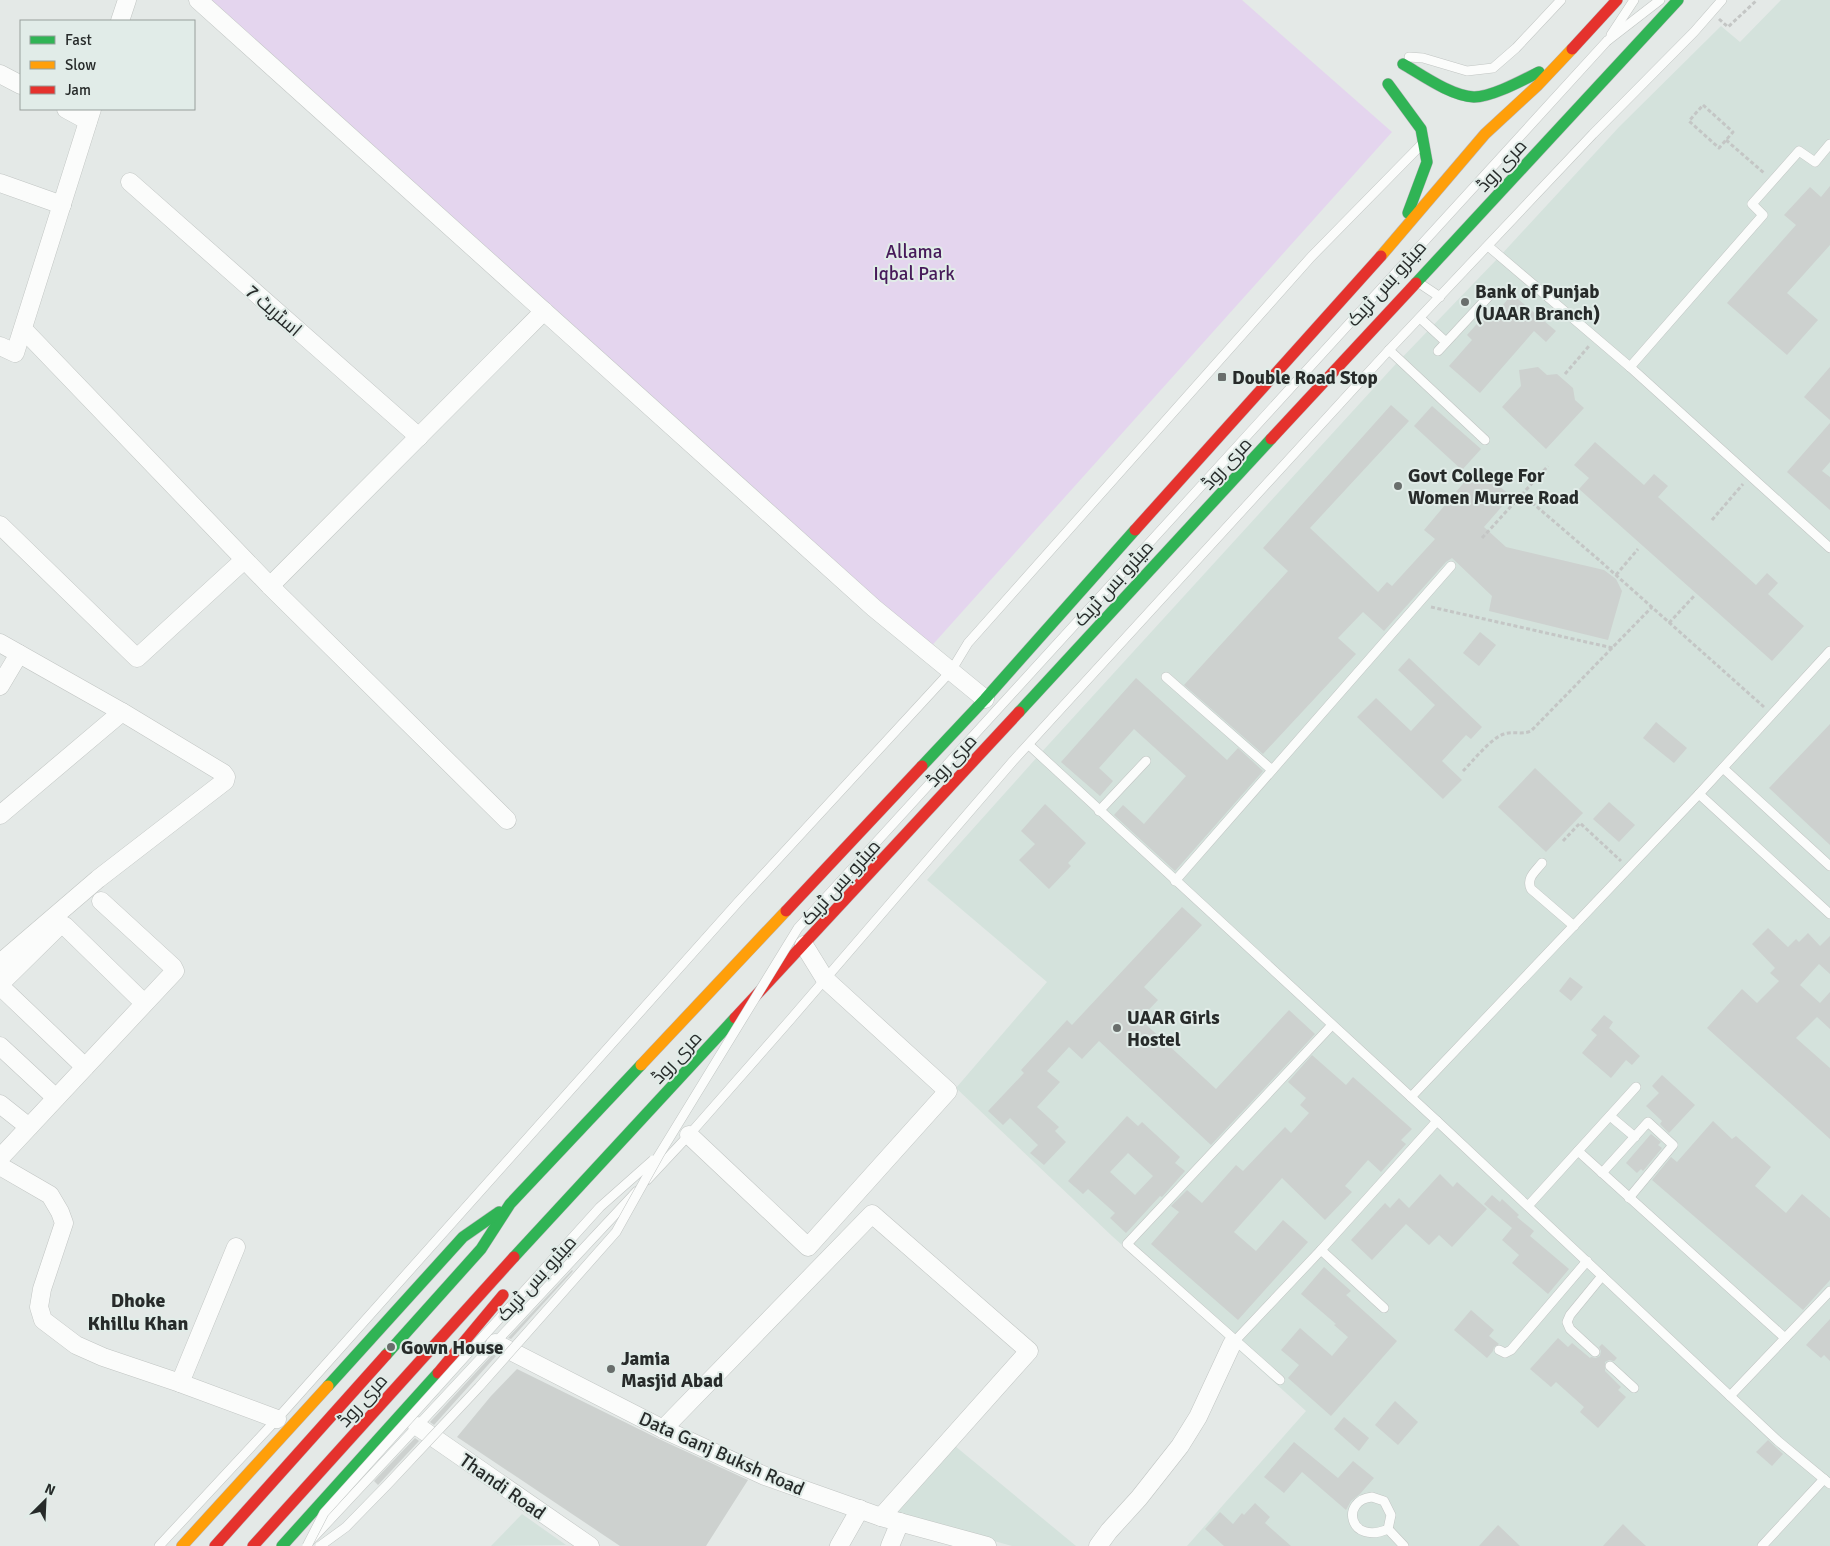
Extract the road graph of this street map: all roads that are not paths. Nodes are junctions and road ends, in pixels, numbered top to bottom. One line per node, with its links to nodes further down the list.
1 (127, 0): 9 (street)
2 (198, 0): 29 (street)
3 (1561, 0): 11 (lane)
4 (1617, 0): 12 (main road, مری روڈ)
5 (1634, 0): 10 (lane, میٹرو بس ٹریک)
6 (1660, 0): 10 (lane, میٹرو بس ٹریک)
7 (1678, 0): 26 (main road, مری روڈ)
8 (1722, 0): 25 (lane)
9 (120, 20)
10 (1607, 41): 84 (lane, میٹرو بس ٹریک, bridge)
11 (1394, 56)
12 (1561, 62): 13 (main road, مری روڈ); 24 (main road, مری روڈ)
13 (1403, 64)
14 (0, 74): 15 (street)
15 (20, 84)
16 (1388, 84): 19 (main road)
17 (70, 110): 18 (street)
18 (90, 115): 23 (street)
19 (1424, 142): 24 (main road); 47 (lane)
20 (1830, 144): 36 (lane)
21 (130, 182): 37 (street, اسٹریٹ 7)
22 (0, 183): 23 (street)
23 (62, 205): 31 (street)
24 (1401, 233): 50 (main road, مری روڈ)
25 (1488, 246): 28 (lane); 36 (lane)
26 (1417, 282): 28 (lane); 66 (main road, مری روڈ)
27 (1489, 296): 32 (lane)
28 (1440, 297): 30 (lane)
29 (544, 311): 37 (street); 47 (street)
30 (1420, 318): 32 (lane); 34 (lane)
31 (22, 329): 33 (street); 41 (street)
32 (1446, 342): 35 (lane)
33 (0, 346)
34 (1389, 350): 38 (lane); 52 (lane)
35 (1438, 351)
36 (1630, 367): 40 (lane)
37 (419, 437): 43 (street)
38 (1485, 440)
39 (0, 525): 41 (street)
40 (1830, 548)
41 (244, 560): 43 (street)
42 (1451, 566): 55 (lane)
43 (270, 586): 59 (street)
44 (0, 643): 46 (street)
45 (1830, 651): 54 (lane)
46 (19, 654): 49 (street); 51 (street)
47 (951, 671): 50 (street); 110 (lane)
48 (1166, 677): 55 (lane)
49 (0, 686)
50 (984, 699): 89 (main road, مری روڈ)
51 (122, 712): 58 (street); 67 (street)
52 (1029, 745): 57 (lane); 68 (lane)
53 (1146, 760): 57 (lane)
54 (1723, 768): 56 (lane); 61 (lane)
55 (1272, 770): 62 (lane)
56 (1699, 794): 64 (lane); 65 (lane)
57 (1099, 811): 62 (lane)
58 (0, 815)
59 (507, 820)
60 (1542, 864): 65 (lane)
61 (1830, 866)
62 (1175, 881): 71 (lane)
63 (101, 901): 70 (street)
64 (1830, 914)
65 (1574, 926): 75 (lane)
66 (804, 945): 68 (street); 91 (main road, مری روڈ)
67 (0, 963)
68 (825, 979): 81 (lane); 81 (street)
69 (0, 985): 70 (street); 73 (street)
70 (144, 1003): 73 (street)
71 (1332, 1025): 75 (lane); 101 (lane)
72 (0, 1046): 76 (street)
73 (85, 1067): 76 (street)
74 (1636, 1088): 78 (lane)
75 (1411, 1097): 79 (lane)
76 (56, 1098): 80 (street)
77 (0, 1104): 80 (street)
78 (1610, 1116): 82 (lane); 83 (lane)
79 (1437, 1121): 90 (lane); 93 (lane)
80 (29, 1127): 85 (street)
81 (689, 1135): 102 (lane)
82 (1635, 1137): 87 (lane); 88 (lane)
83 (1578, 1152): 87 (lane); 90 (lane)
84 (658, 1155): 123 (lane, میٹرو بس ٹریک, bridge); 124 (lane, میٹرو بس ٹریک, bridge)
85 (0, 1158)
86 (0, 1166): 107 (street)
87 (1602, 1173): 88 (lane)
88 (1629, 1198): 100 (lane)
89 (510, 1204): 119 (main road); 120 (main road, مری روڈ)
90 (1528, 1206): 95 (lane)
91 (547, 1221): 94 (main road); 121 (main road, مری روڈ)
92 (236, 1247): 107 (street)
93 (1321, 1250): 99 (lane); 101 (lane)
94 (531, 1255)
95 (1587, 1262): 96 (lane); 103 (lane)
96 (1602, 1276): 104 (lane); 109 (lane)
97 (510, 1286): 122 (main road)
98 (1830, 1291): 100 (lane)
99 (1384, 1308)
100 (1786, 1338): 109 (lane)
101 (1233, 1342): 106 (lane); 129 (street)
102 (495, 1343): 111 (lane); 112 (street, Data Ganj Buksh Road)
103 (1499, 1350)
104 (1595, 1352)
105 (1610, 1366): 108 (lane)
106 (1280, 1380)
107 (180, 1383): 110 (street)
108 (1634, 1388)
109 (1730, 1396): 113 (lane)
110 (277, 1419): 118 (lane)
111 (417, 1426): 123 (lane); 125 (street, Thandi Road)
112 (663, 1429): 114 (street, Data Ganj Buksh Road); 115 (street)
113 (1827, 1481): 131 (lane)
114 (860, 1509): 115 (street, Data Ganj Buksh Road); 126 (street)
115 (881, 1517): 116 (street, Data Ganj Buksh Road)
116 (900, 1522): 127 (street); 128 (street, Data Ganj Buksh Road)
117 (1388, 1529): 117 (lane); 130 (lane)
118 (159, 1546)
119 (182, 1546)
120 (215, 1546)
121 (253, 1546)
122 (282, 1546)
123 (306, 1546)
124 (320, 1546)
125 (590, 1546)
126 (839, 1546)
127 (890, 1546)
128 (987, 1546)
129 (1098, 1546)
130 (1404, 1546)
131 (1762, 1546)

